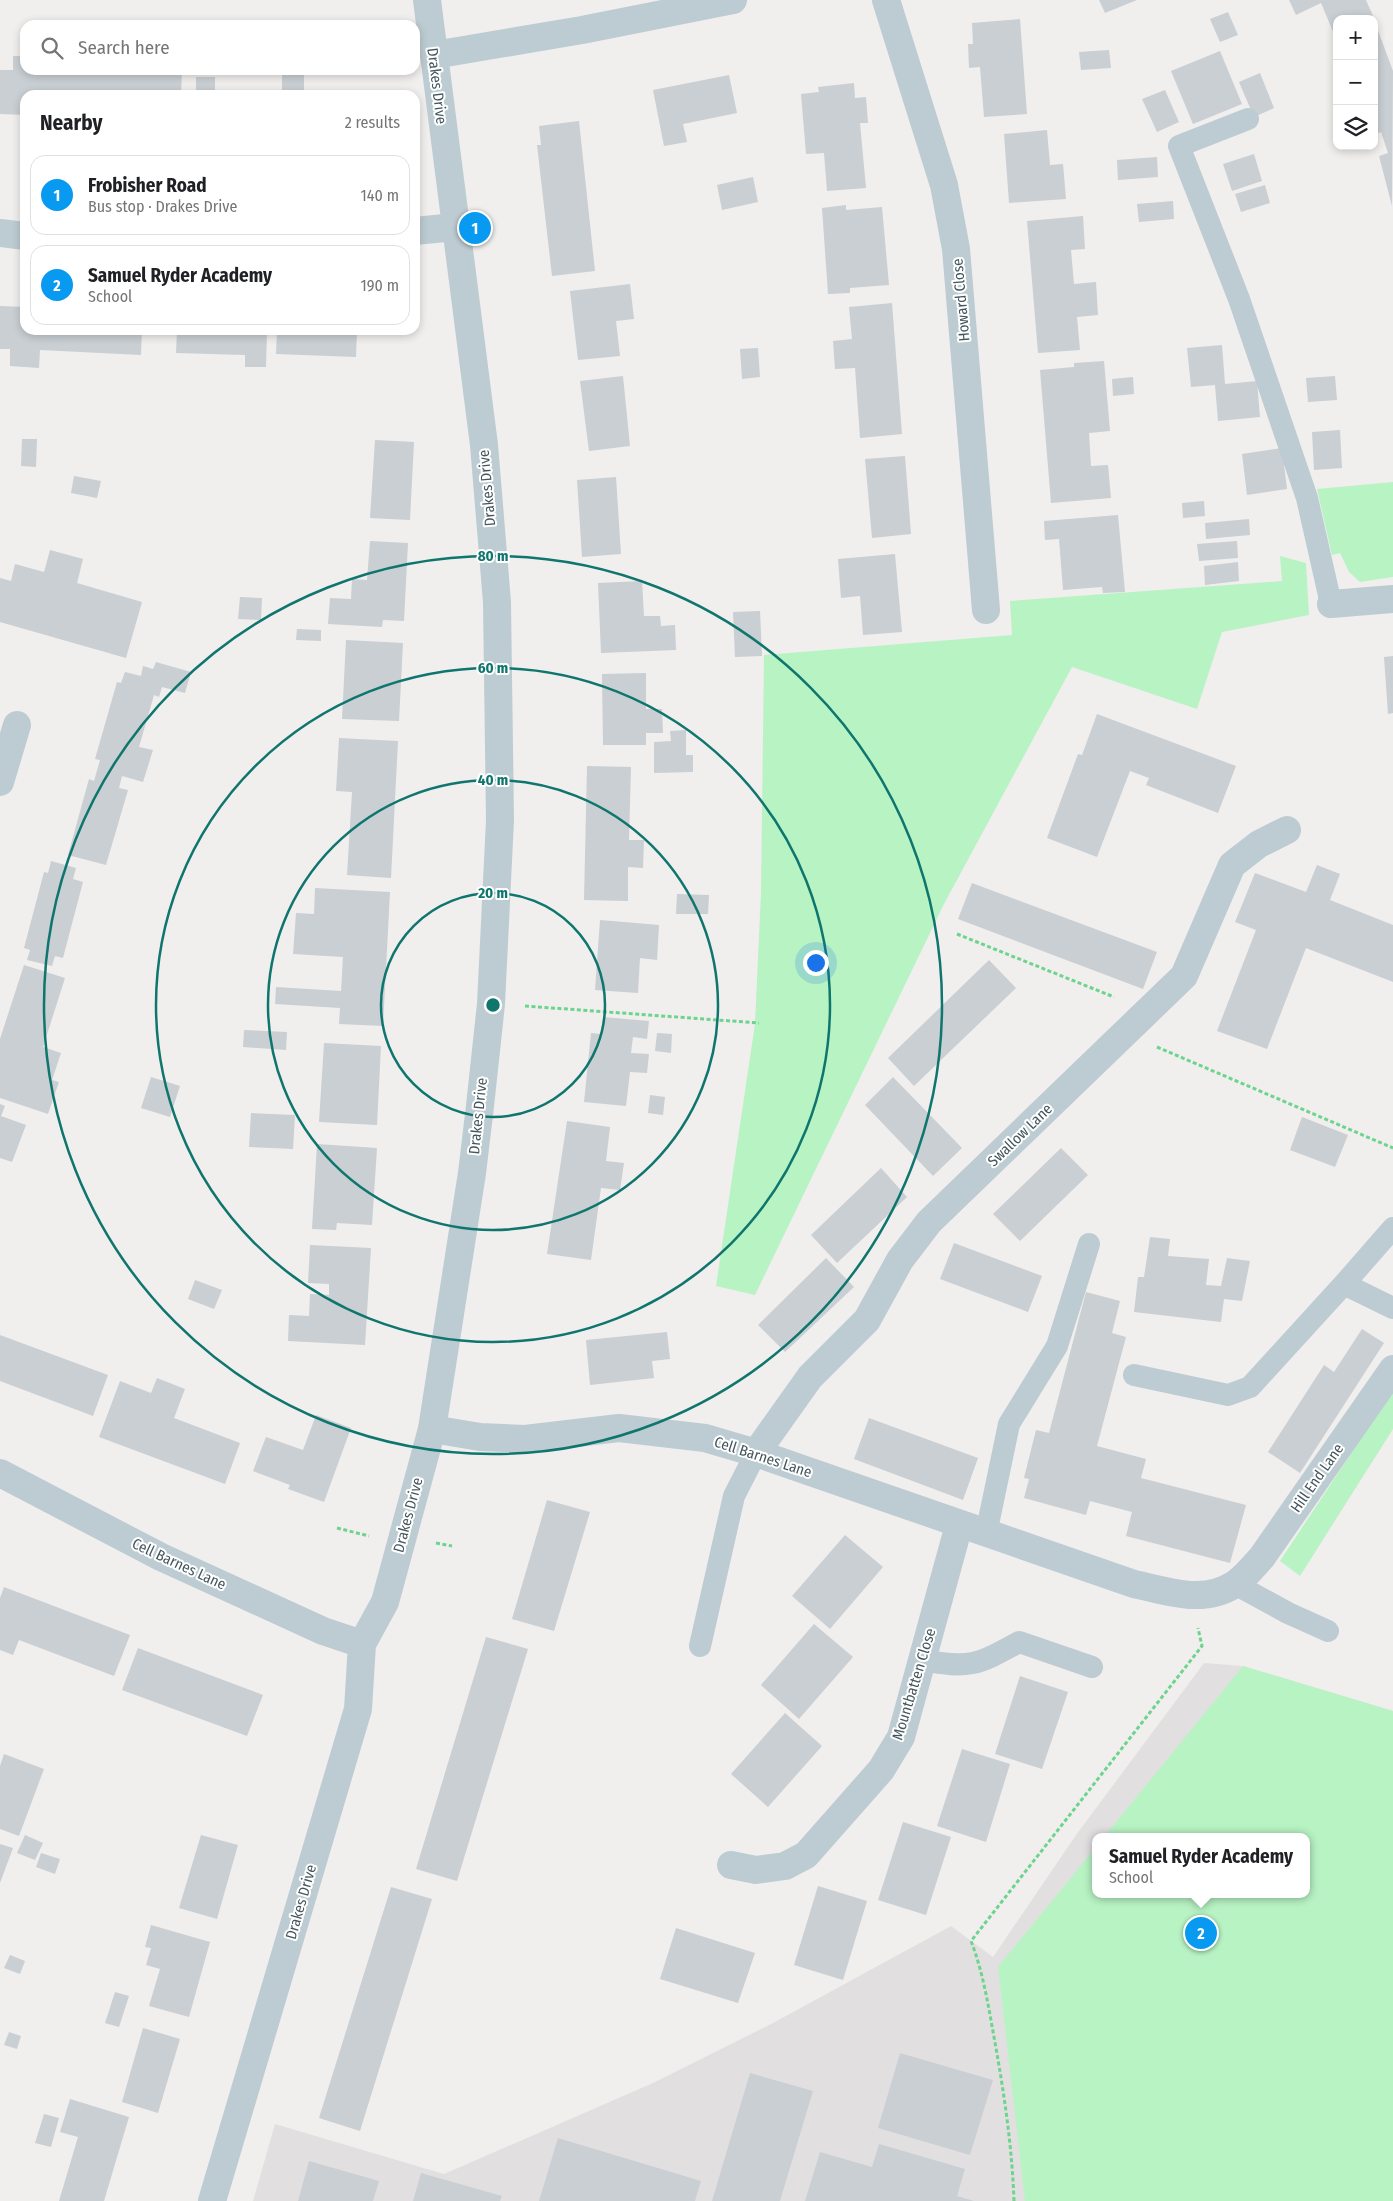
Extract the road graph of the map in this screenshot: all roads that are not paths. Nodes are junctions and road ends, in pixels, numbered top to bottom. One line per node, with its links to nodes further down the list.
1 (426, 0): 4 (street, Drakes Drive)
2 (733, 0): 4 (street)
3 (886, 0): 12 (street, Howard Close)
4 (434, 55): 6 (street, Drakes Drive)
5 (1248, 119): 11 (lane)
6 (455, 226): 7 (street); 22 (street, Drakes Drive)
7 (420, 230)
8 (0, 233): 9 (street)
9 (20, 235)
10 (1393, 599): 11 (street)
11 (1331, 604)
12 (986, 610)
13 (17, 725): 14 (street)
14 (0, 782)
15 (1287, 830): 23 (street, Swallow Lane)
16 (1393, 1228): 18 (lane)
17 (1088, 1244): 26 (lane)
18 (1344, 1284): 19 (lane); 21 (lane)
19 (1393, 1308)
20 (1393, 1369): 27 (street, Hill End Lane)
21 (1134, 1375)
22 (432, 1428): 23 (street, Cell Barnes Lane); 30 (street, Drakes Drive)
23 (756, 1453): 25 (street, Cell Barnes Lane); 31 (lane)
24 (0, 1474): 30 (street, Cell Barnes Lane)
25 (959, 1525): 26 (street, Cell Barnes Lane); 32 (street, Mountbatten Close)
26 (986, 1534): 28 (street, Cell Barnes Lane)
27 (1236, 1584): 28 (street, Hill End Lane); 29 (lane)
28 (1191, 1596)
29 (1328, 1632)
30 (362, 1644): 35 (street, Drakes Drive)
31 (700, 1646)
32 (922, 1660): 33 (lane); 34 (street, Mountbatten Close)
33 (1092, 1667)
34 (730, 1865)
35 (212, 2201)

